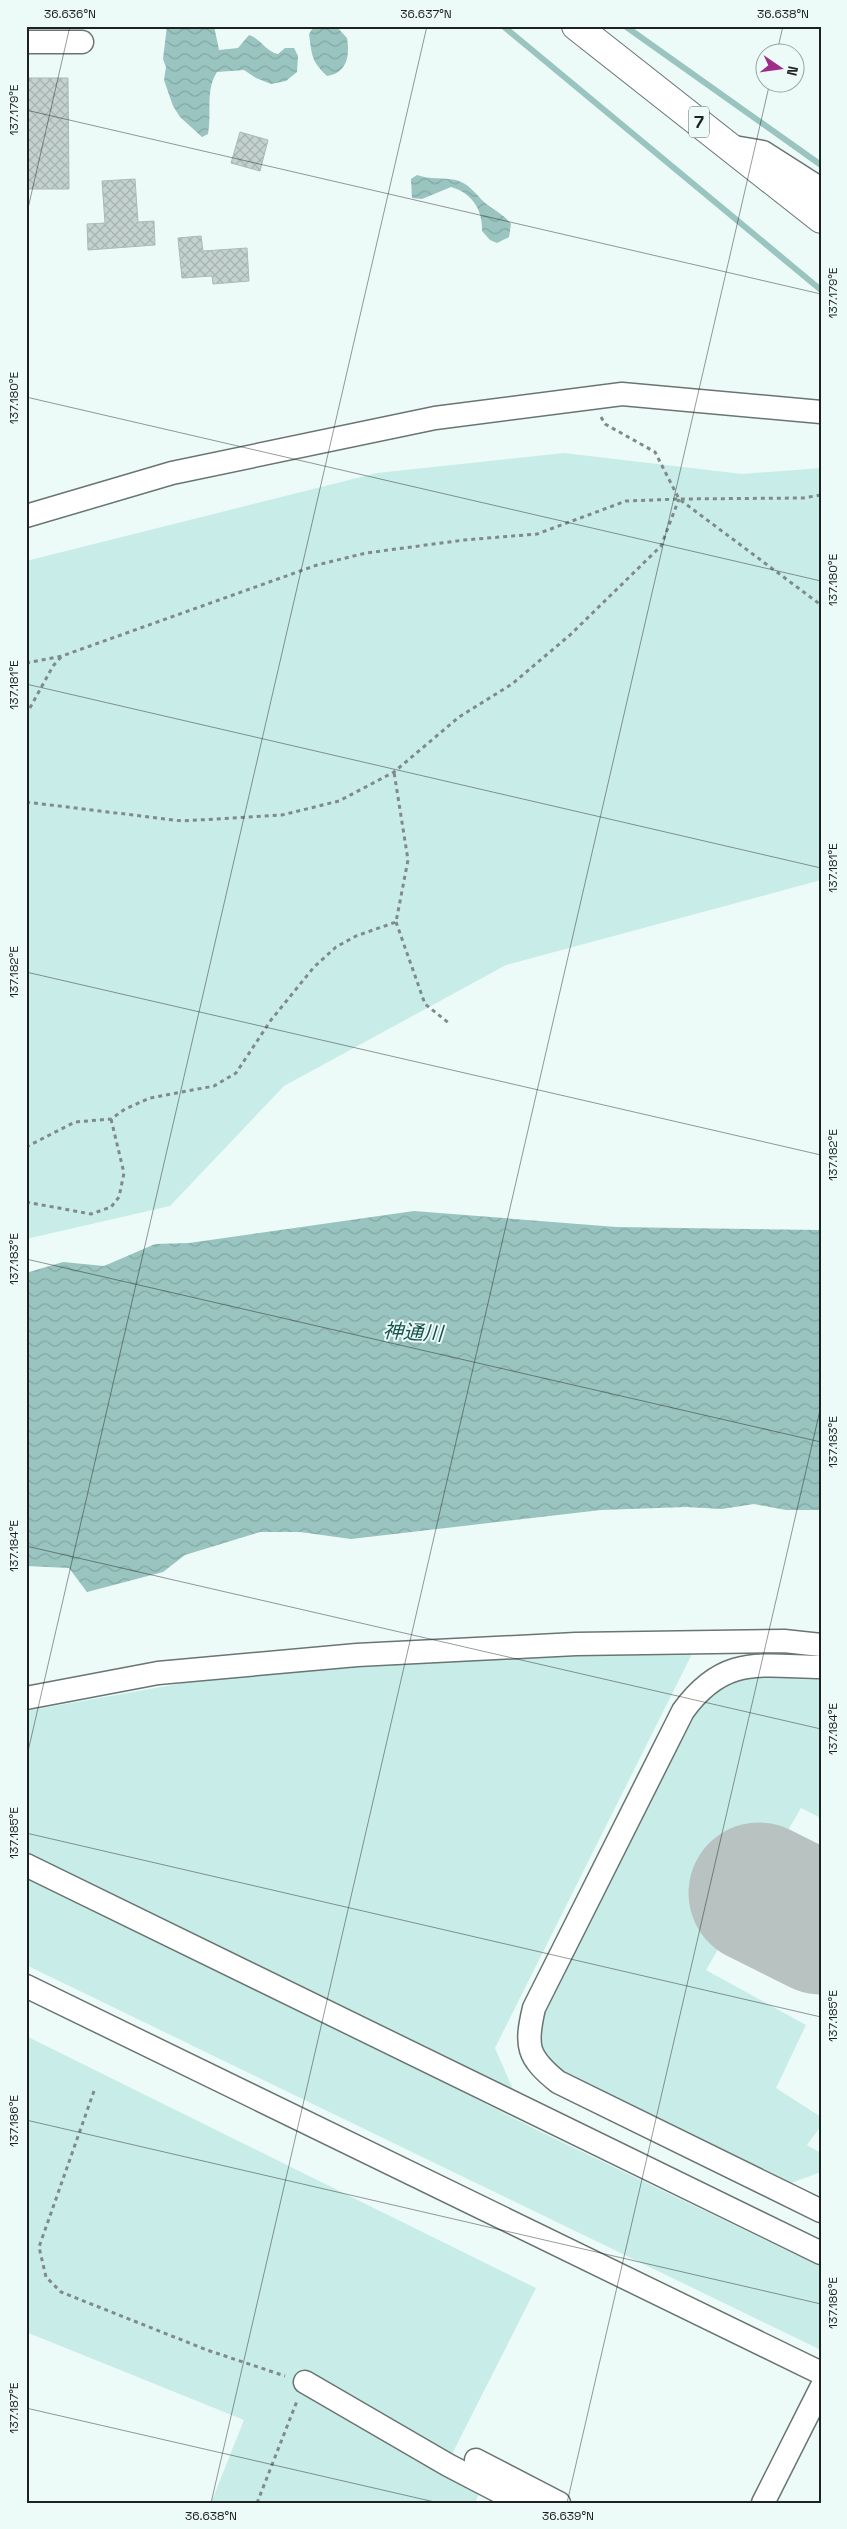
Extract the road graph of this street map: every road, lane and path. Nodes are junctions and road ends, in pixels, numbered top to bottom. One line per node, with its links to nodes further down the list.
1 (576, 26): 4 (main road, 7)
2 (26, 42): 3 (street)
3 (82, 42)
4 (728, 146): 5 (street); 6 (main road, 7)
5 (821, 188)
6 (821, 219)
7 (590, 399): 8 (street); 10 (path); 11 (street)
8 (821, 412)
9 (821, 495): 10 (path)
10 (679, 499): 12 (path); 13 (path); 16 (path)
11 (26, 516)
12 (821, 605)
13 (62, 656): 14 (path); 15 (path)
14 (26, 663)
15 (26, 715)
16 (394, 772): 17 (path); 18 (path)
17 (26, 802)
18 (396, 922): 19 (path); 20 (path)
19 (450, 1024)
20 (111, 1119): 21 (path); 22 (path)
21 (26, 1147)
22 (26, 1202)
23 (821, 1645): 25 (street)
24 (821, 1667): 29 (street)
25 (26, 1698)
26 (26, 1865): 30 (street)
27 (26, 1986): 31 (street)
28 (94, 2091): 32 (path)
29 (821, 2211)
30 (821, 2253)
31 (821, 2373)
32 (305, 2382): 35 (path); 36 (street)
33 (821, 2388): 38 (street)
34 (476, 2460): 37 (street)
35 (257, 2503)
36 (521, 2503)
37 (559, 2503)
38 (763, 2503)

